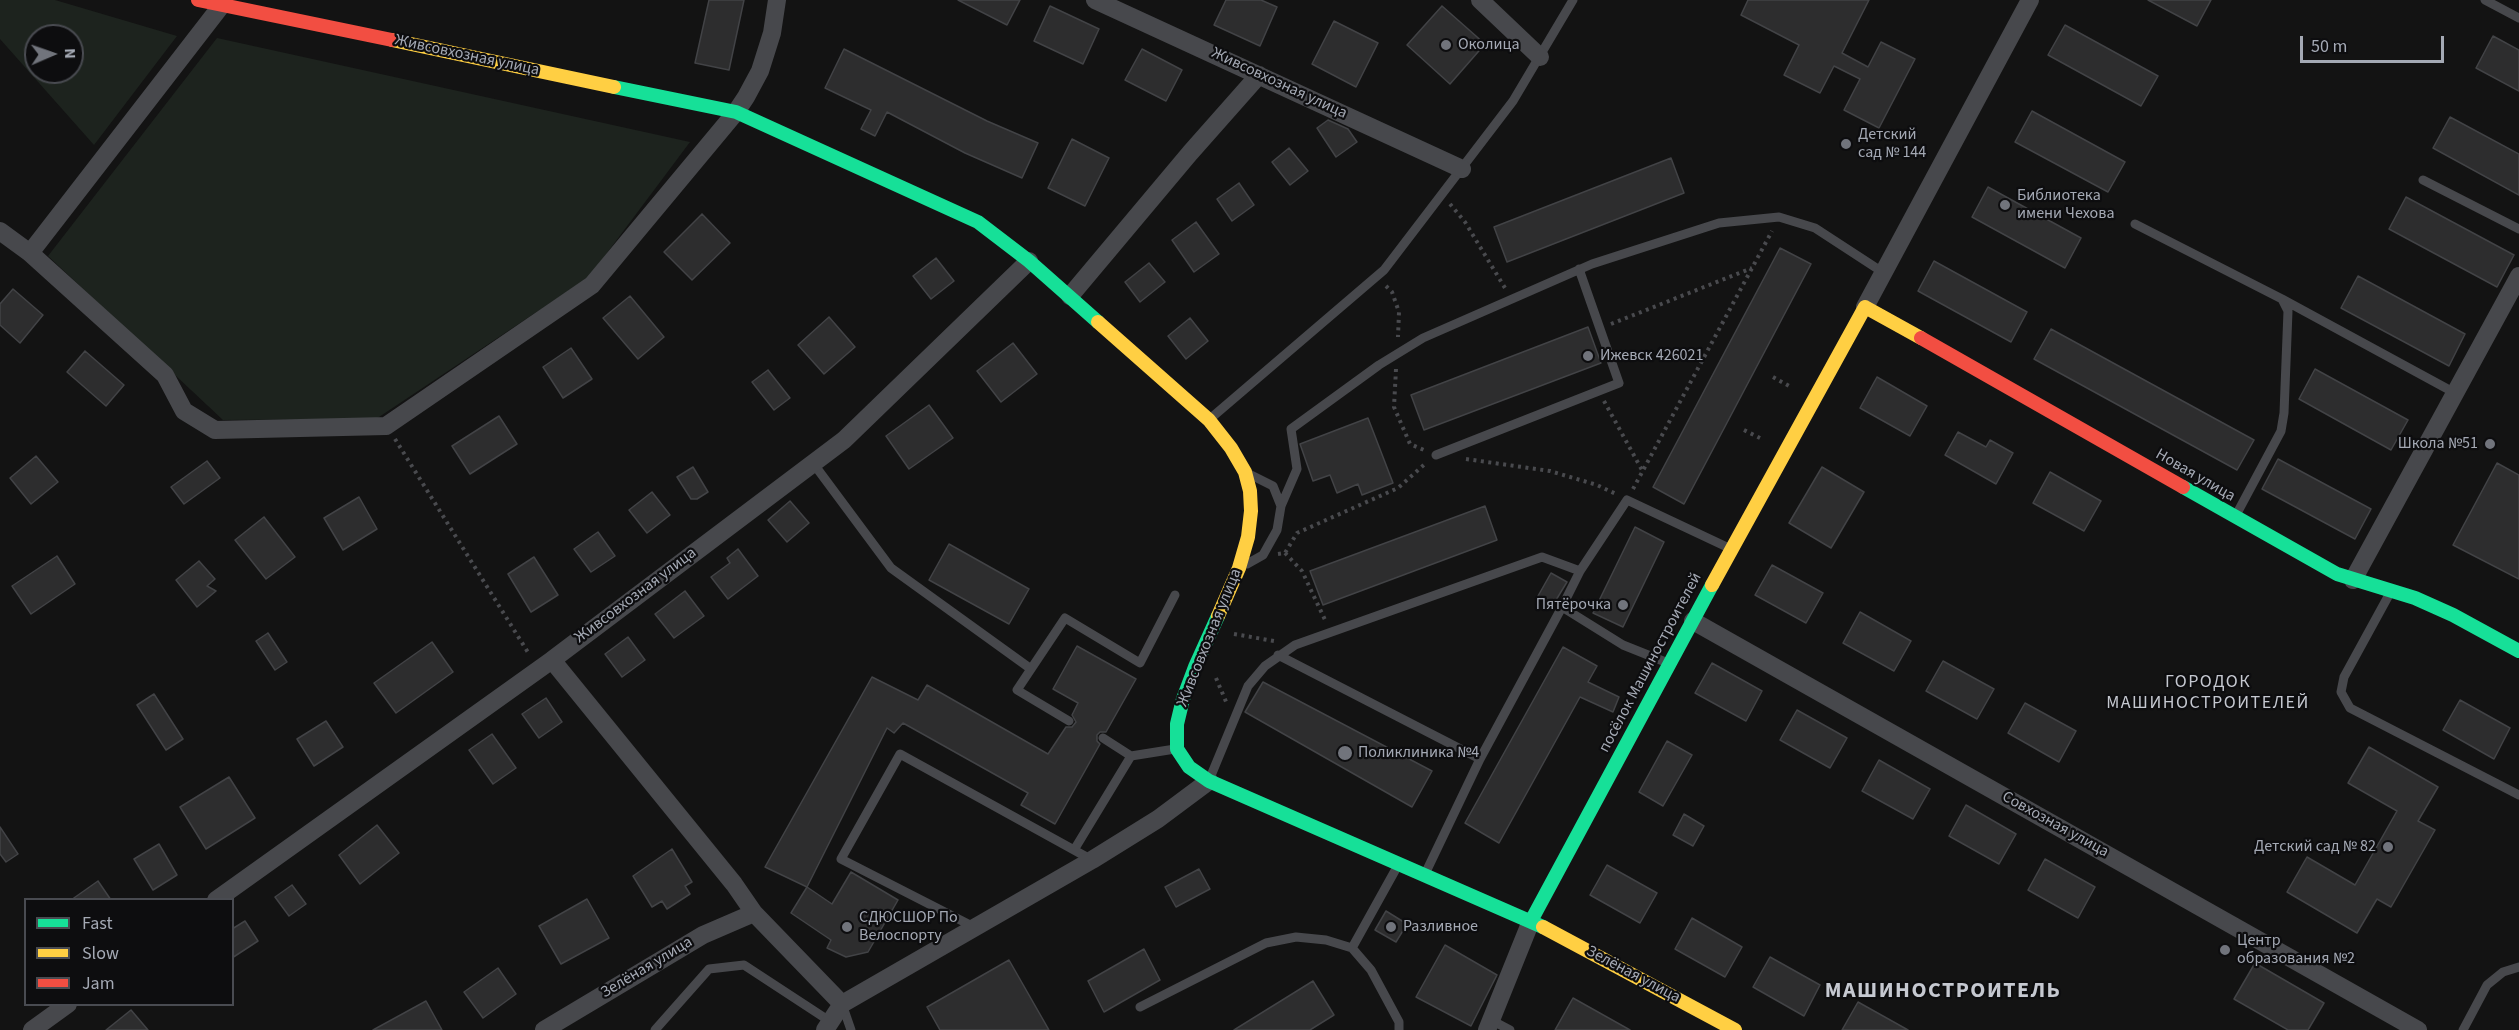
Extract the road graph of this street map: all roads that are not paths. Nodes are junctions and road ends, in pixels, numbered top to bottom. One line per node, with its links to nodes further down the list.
1 (198, 0): 9 (street, Живсовхозная улица)
2 (777, 0): 13 (street)
3 (1095, 0): 12 (street, Живсовхозная улица)
4 (1480, 0): 11 (street)
5 (1573, 0): 11 (lane)
6 (2030, 0): 22 (street)
7 (2485, 0): 10 (lane)
8 (242, 5): 9 (street, Живсовхозная улица); 13 (street, Живсовхозная улица)
9 (221, 6): 19 (street)
10 (2519, 18)
11 (1540, 57): 14 (lane)
12 (1259, 75): 14 (street, Живсовхозная улица); 24 (street)
13 (736, 112): 19 (street); 20 (street, Живсовхозная улица)
14 (1462, 169): 28 (lane)
15 (2423, 180): 17 (lane)
16 (2135, 224): 25 (lane)
17 (2519, 229)
18 (0, 231): 19 (street)
19 (30, 253)
20 (1029, 261): 24 (street, Живсовхозная улица); 30 (street, Живсовхозная улица)
21 (1579, 269): 22 (lane); 29 (lane); 32 (lane)
22 (1884, 273): 26 (street)
23 (2519, 276): 27 (street)
24 (1070, 297): 28 (street, Живсовхозная улица)
25 (2282, 299): 27 (lane); 33 (lane)
26 (1865, 307): 33 (street, Новая улица); 34 (street, посёлок Машиностроителей)
27 (2455, 393): 37 (street)
28 (1209, 420): 31 (street, Живсовхозная улица)
29 (1436, 455)
30 (813, 464): 45 (street, Живсовхозная улица); 46 (lane)
31 (1245, 472): 32 (lane); 35 (street, Живсовхозная улица)
32 (1281, 506): 35 (lane)
33 (2235, 518): 37 (street, Новая улица)
34 (1731, 549): 36 (lane); 41 (street, посёлок Машиностроителей)
35 (1239, 568): 49 (street, Живсовхозная улица)
36 (1580, 571): 40 (lane); 43 (lane)
37 (2353, 580): 38 (street, Новая улица)
38 (2391, 591): 42 (street, Новая улица); 53 (lane)
39 (1175, 595): 46 (lane)
40 (1562, 607): 44 (lane); 51 (lane)
41 (1693, 621): 44 (street, посёлок Машиностроителей); 76 (street, Совхозная улица)
42 (2519, 651)
43 (1278, 655): 51 (lane); 52 (lane)
44 (1670, 663): 60 (street, посёлок Машиностроителей)
45 (545, 665): 58 (street, Живсовхозная улица); 59 (street)
46 (1031, 669): 47 (lane)
47 (1070, 721)
48 (1103, 738): 50 (lane)
49 (1177, 749): 50 (lane); 52 (street)
50 (1131, 756): 54 (lane)
51 (1480, 759): 57 (lane)
52 (1209, 781): 55 (street); 56 (street)
53 (2519, 795)
54 (1074, 850): 55 (lane); 61 (lane)
55 (1092, 860): 61 (street)
56 (1398, 865): 57 (street); 62 (lane)
57 (1424, 876): 60 (street)
58 (219, 898)
59 (754, 913): 64 (street); 70 (street, Зелёная улица)
60 (1531, 921): 67 (street); 75 (street, Зелёная улица)
61 (974, 927): 64 (street)
62 (1352, 948): 66 (lane); 73 (lane)
63 (2519, 967): 77 (lane)
64 (842, 1004): 68 (street); 72 (lane)
65 (67, 1006): 69 (street)
66 (1140, 1007)
67 (1490, 1025): 74 (lane)
68 (828, 1026): 71 (lane)
69 (32, 1030)
70 (544, 1030)
71 (655, 1030)
72 (851, 1030)
73 (1399, 1030)
74 (1510, 1030)
75 (1735, 1030)
76 (2418, 1030)
77 (2463, 1030)

